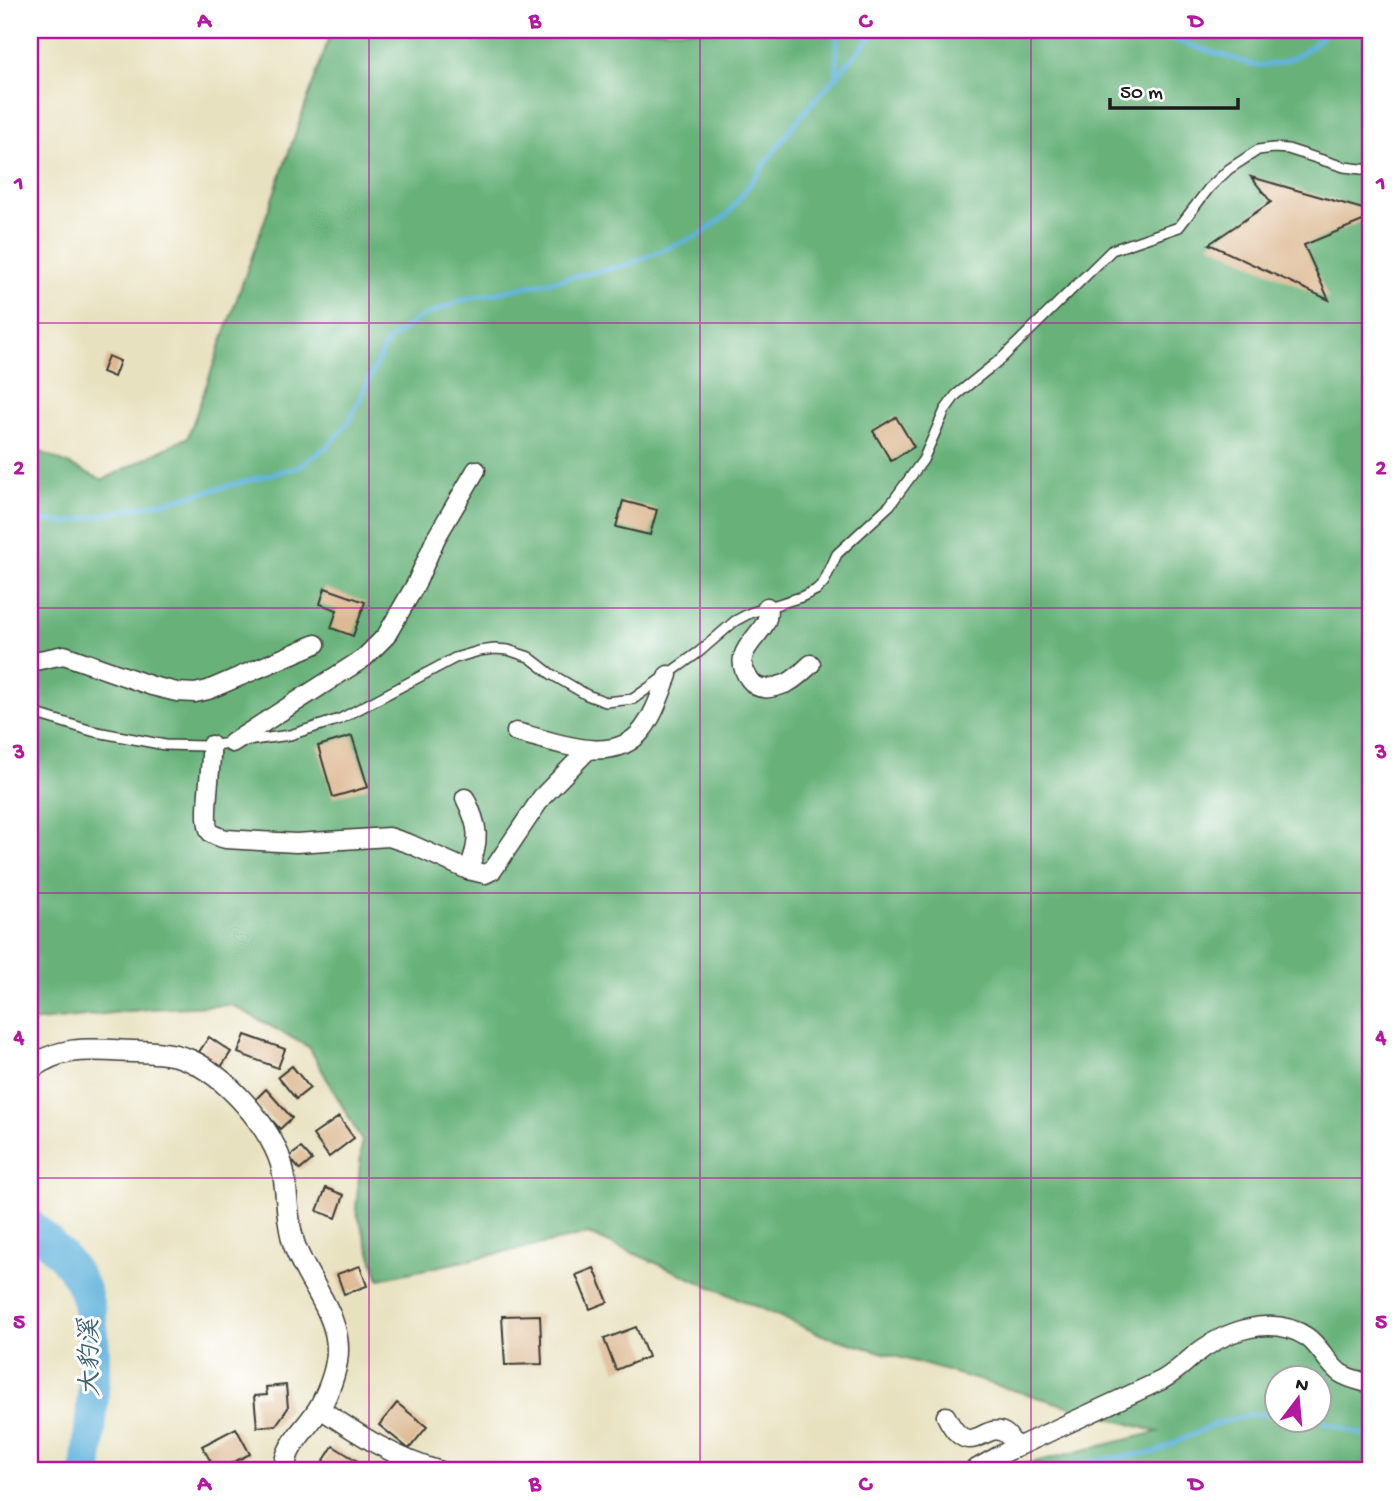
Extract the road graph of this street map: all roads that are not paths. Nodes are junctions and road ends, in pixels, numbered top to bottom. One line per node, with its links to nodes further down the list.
1 (1370, 170): 3 (lane)
2 (476, 470): 10 (street)
3 (767, 607): 6 (street); 7 (lane)
4 (316, 644): 5 (street)
5 (30, 662)
6 (811, 664)
7 (668, 675): 10 (lane); 12 (street)
8 (30, 712): 11 (lane)
9 (516, 732): 12 (street)
10 (232, 743): 11 (lane)
11 (211, 746): 14 (street)
12 (589, 750): 14 (street)
13 (465, 798): 14 (street)
14 (468, 870)
15 (30, 1069): 17 (street)
16 (1370, 1384): 19 (street)
17 (319, 1408): 20 (street); 21 (street)
18 (946, 1416): 19 (street)
19 (1016, 1448): 22 (street)
20 (285, 1471)
21 (441, 1471)
22 (972, 1471)

